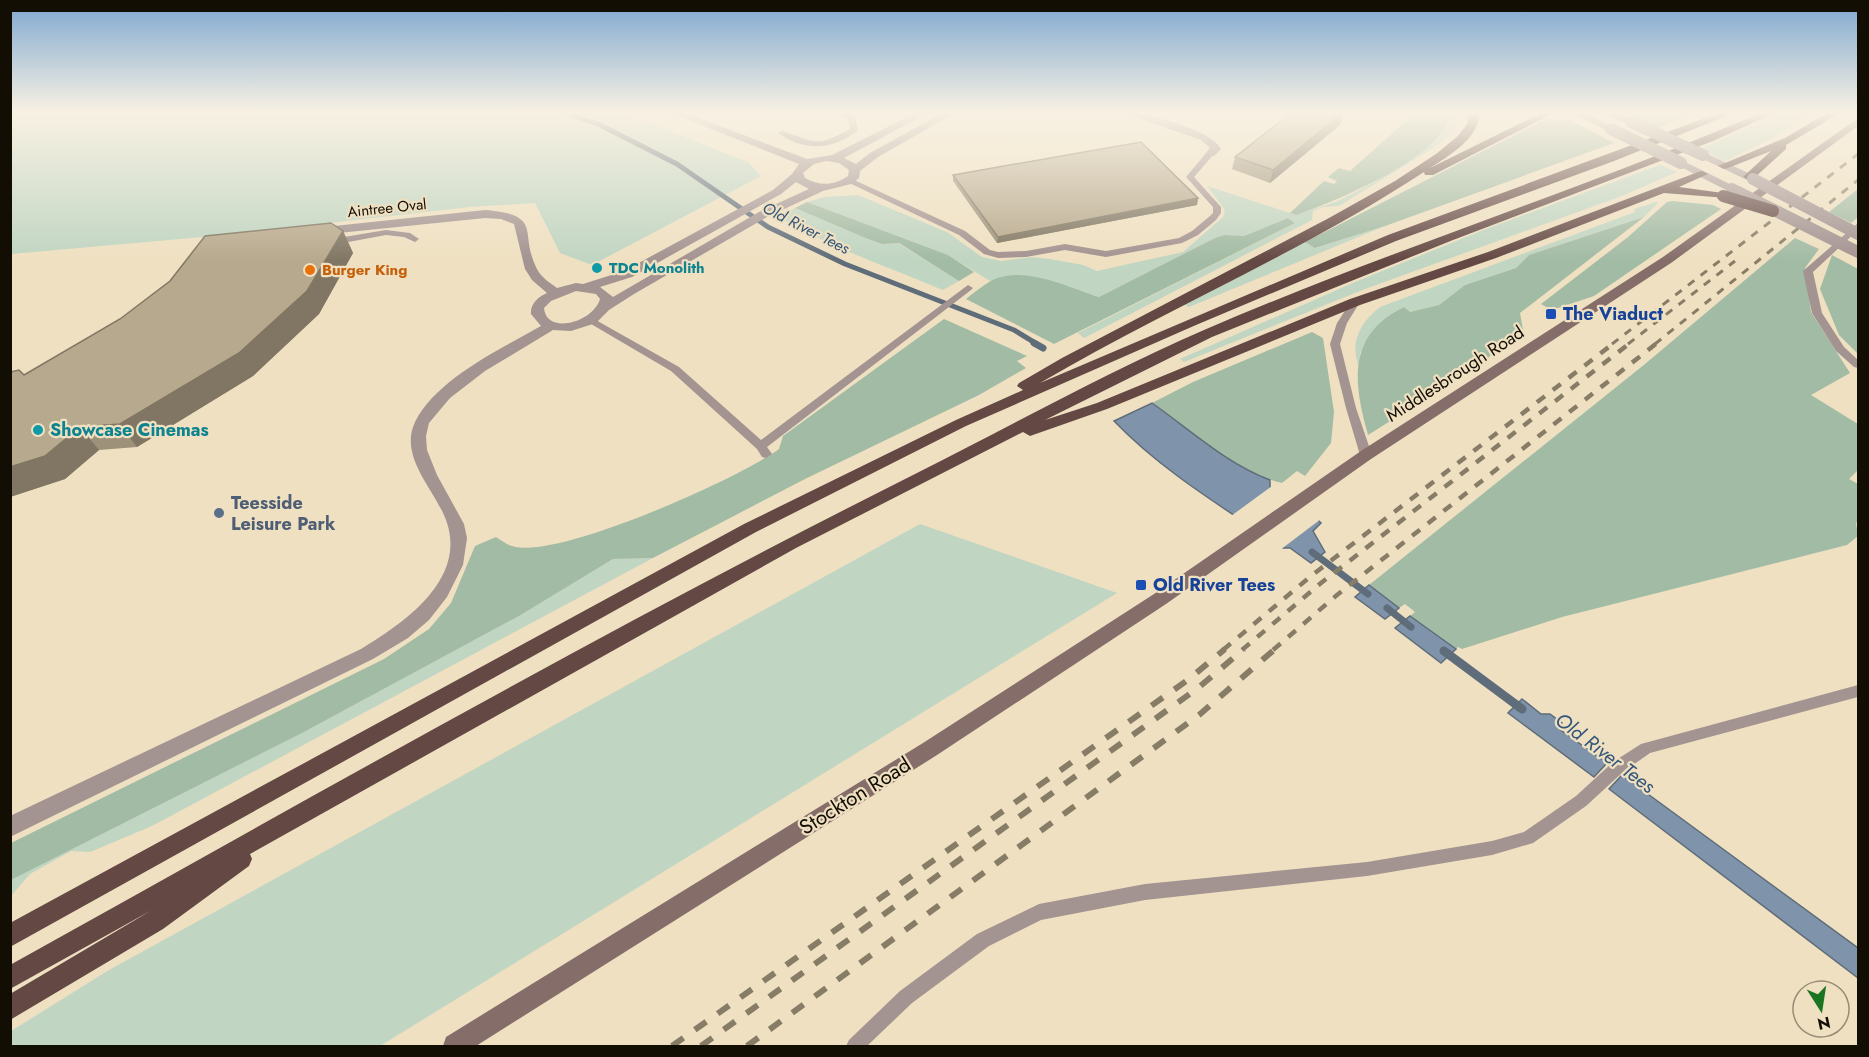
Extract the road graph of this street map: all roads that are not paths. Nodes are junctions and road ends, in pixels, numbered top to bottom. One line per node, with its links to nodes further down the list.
1 (847, 162): 15 (street)
2 (865, 162): 15 (street)
3 (1203, 162): 19 (lane)
4 (1430, 162): 21 (highway)
5 (1451, 162): 21 (highway)
6 (1601, 162): 39 (highway)
7 (1649, 162): 40 (highway)
8 (1694, 162): 16 (street)
9 (1707, 162): 14 (street)
10 (1733, 162): 14 (highway)
11 (1767, 162): 18 (highway)
12 (1801, 162): 41 (main road, Middlesbrough Road)
13 (807, 163): 17 (street)
14 (1724, 166): 16 (street); 18 (street)
15 (855, 170): 19 (street)
16 (1702, 174): 22 (highway); 23 (street)
17 (798, 176): 20 (street); 31 (street)
18 (1751, 178): 27 (street, bridge)
19 (849, 181): 20 (street)
20 (823, 187): 35 (street)
21 (1391, 187): 39 (highway)
22 (1659, 191): 23 (highway); 34 (highway)
23 (1727, 193): 24 (highway, bridge)
24 (1773, 211): 30 (street, bridge)
25 (1858, 226): 38 (lane)
26 (307, 232): 33 (street, Aintree Oval)
27 (1858, 234)
28 (415, 239): 29 (lane)
29 (327, 243)
30 (1858, 252)
31 (588, 287): 33 (street); 35 (street)
32 (968, 288): 36 (lane)
33 (554, 292): 37 (street)
34 (1355, 302): 40 (highway); 41 (lane)
35 (606, 307): 36 (street)
36 (591, 321): 37 (street)
37 (552, 325): 45 (street)
38 (1858, 365)
39 (961, 423): 46 (highway)
40 (969, 453): 44 (highway)
41 (1366, 455): 42 (main road, Middlesbrough Road)
42 (1250, 538): 49 (main road, Stockton Road)
43 (1858, 691): 50 (lane)
44 (304, 812): 47 (highway); 48 (highway)
45 (10, 827)
46 (10, 936)
47 (10, 978)
48 (10, 1008)
49 (455, 1047)
50 (855, 1047)

